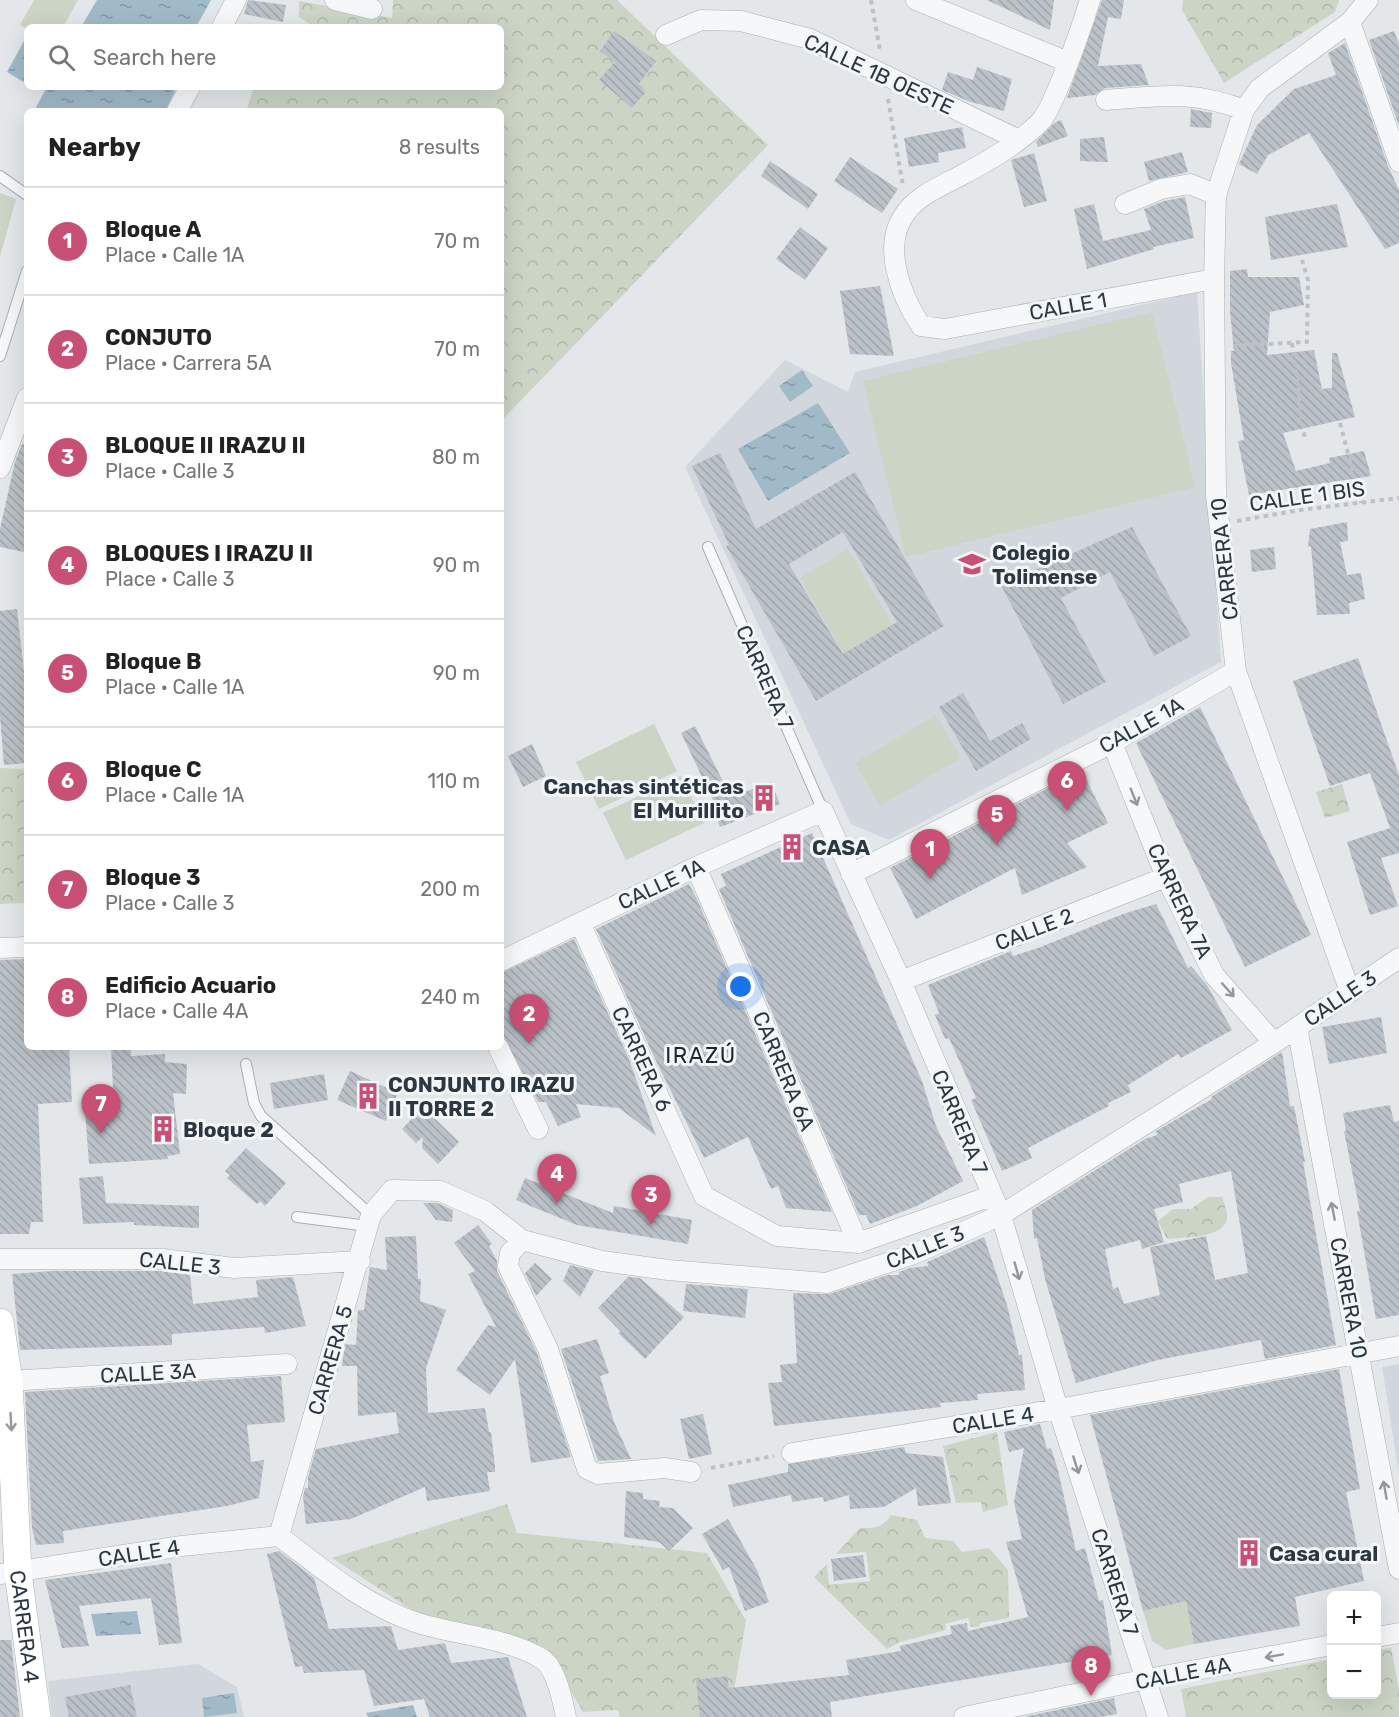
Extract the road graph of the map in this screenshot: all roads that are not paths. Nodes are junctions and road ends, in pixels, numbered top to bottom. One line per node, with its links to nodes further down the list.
1 (236, 0): 8 (street)
2 (335, 0): 6 (street)
3 (916, 0): 10 (street)
4 (1090, 0): 10 (street)
5 (1368, 0): 7 (street)
6 (372, 9)
7 (1350, 22): 14 (street); 16 (street)
8 (224, 24)
9 (666, 35): 15 (street, CALLE 1B OESTE)
10 (1068, 62): 15 (street)
11 (188, 90): 13 (street)
12 (1106, 100): 14 (street)
13 (179, 108)
14 (1244, 110): 19 (street, CARRERA 10)
15 (1019, 140): 22 (street, CALLE 1)
16 (1399, 162)
17 (0, 176): 18 (lane)
18 (24, 193)
19 (1216, 195): 20 (street); 22 (street, CARRERA 10)
20 (1125, 204)
21 (24, 277): 23 (lane)
22 (1214, 279): 28 (street, CARRERA 10)
23 (5, 318): 24 (lane)
24 (0, 356)
25 (24, 406): 26 (street)
26 (0, 468)
27 (708, 547): 30 (lane, CARRERA 7)
28 (1236, 670): 29 (street, CALLE 1A); 40 (street, CARRERA 10)
29 (1112, 742): 32 (street, CALLE 1A); 33 (street, CARRERA 7A, one-way to 33)
30 (823, 811): 31 (street, CALLE 1A); 32 (street, CARRERA 7)
31 (696, 867): 34 (street, CALLE 1A); 53 (street, CARRERA 6A)
32 (851, 874): 39 (street, CARRERA 7)
33 (1166, 877): 39 (street, CALLE 2); 42 (street, CARRERA 7A, one-way to 42)
34 (580, 922): 38 (street, CALLE 1A); 47 (street, CARRERA 6)
35 (24, 947): 36 (street)
36 (0, 948)
37 (1399, 957): 40 (street, CALLE 3)
38 (504, 960)
39 (901, 981): 48 (street, CARRERA 7)
40 (1350, 992): 41 (street, CALLE 3)
41 (1298, 1027): 42 (street, CALLE 3); 58 (street, CARRERA 10, one-way to 41)
42 (1274, 1043): 49 (street, CALLE 3)
43 (499, 1050): 45 (street)
44 (246, 1064): 51 (lane)
45 (538, 1129)
46 (392, 1190): 51 (street, CARRERA 5); 52 (street, CALLE 3)
47 (704, 1196): 53 (street, CALLE 3)
48 (991, 1196): 49 (street, CARRERA 7); 53 (street, CALLE 3)
49 (1001, 1215): 52 (street, CALLE 3); 61 (street, CARRERA 7, one-way to 61)
50 (297, 1217): 51 (lane)
51 (370, 1221): 55 (street, CARRERA 5)
52 (522, 1240): 63 (street)
53 (858, 1243)
54 (0, 1259): 55 (street, CALLE 3)
55 (360, 1261): 64 (street, CARRERA 5)
56 (0, 1322): 60 (street, CARRERA 4)
57 (1399, 1346): 58 (street, CALLE 4)
58 (1360, 1351): 61 (street, CALLE 4); 65 (street, CARRERA 10, one-way to 58)
59 (287, 1364): 60 (street, CALLE 3A)
60 (9, 1381): 66 (street, CARRERA 4, one-way to 66)
61 (1058, 1410): 62 (street, CALLE 4); 70 (street, CARRERA 7, one-way to 70)
62 (792, 1453)
63 (691, 1472)
64 (279, 1536): 66 (street, CALLE 4); 72 (street)
65 (1399, 1569)
66 (9, 1573): 71 (street, CARRERA 4)
67 (1399, 1633): 68 (street)
68 (1381, 1636)
69 (1327, 1646): 70 (street, CALLE 4A, one-way to 70)
70 (1147, 1679): 73 (street, CALLE 4A); 74 (street, CARRERA 7)
71 (37, 1717)
72 (566, 1717)
73 (964, 1717)
74 (1158, 1717)

